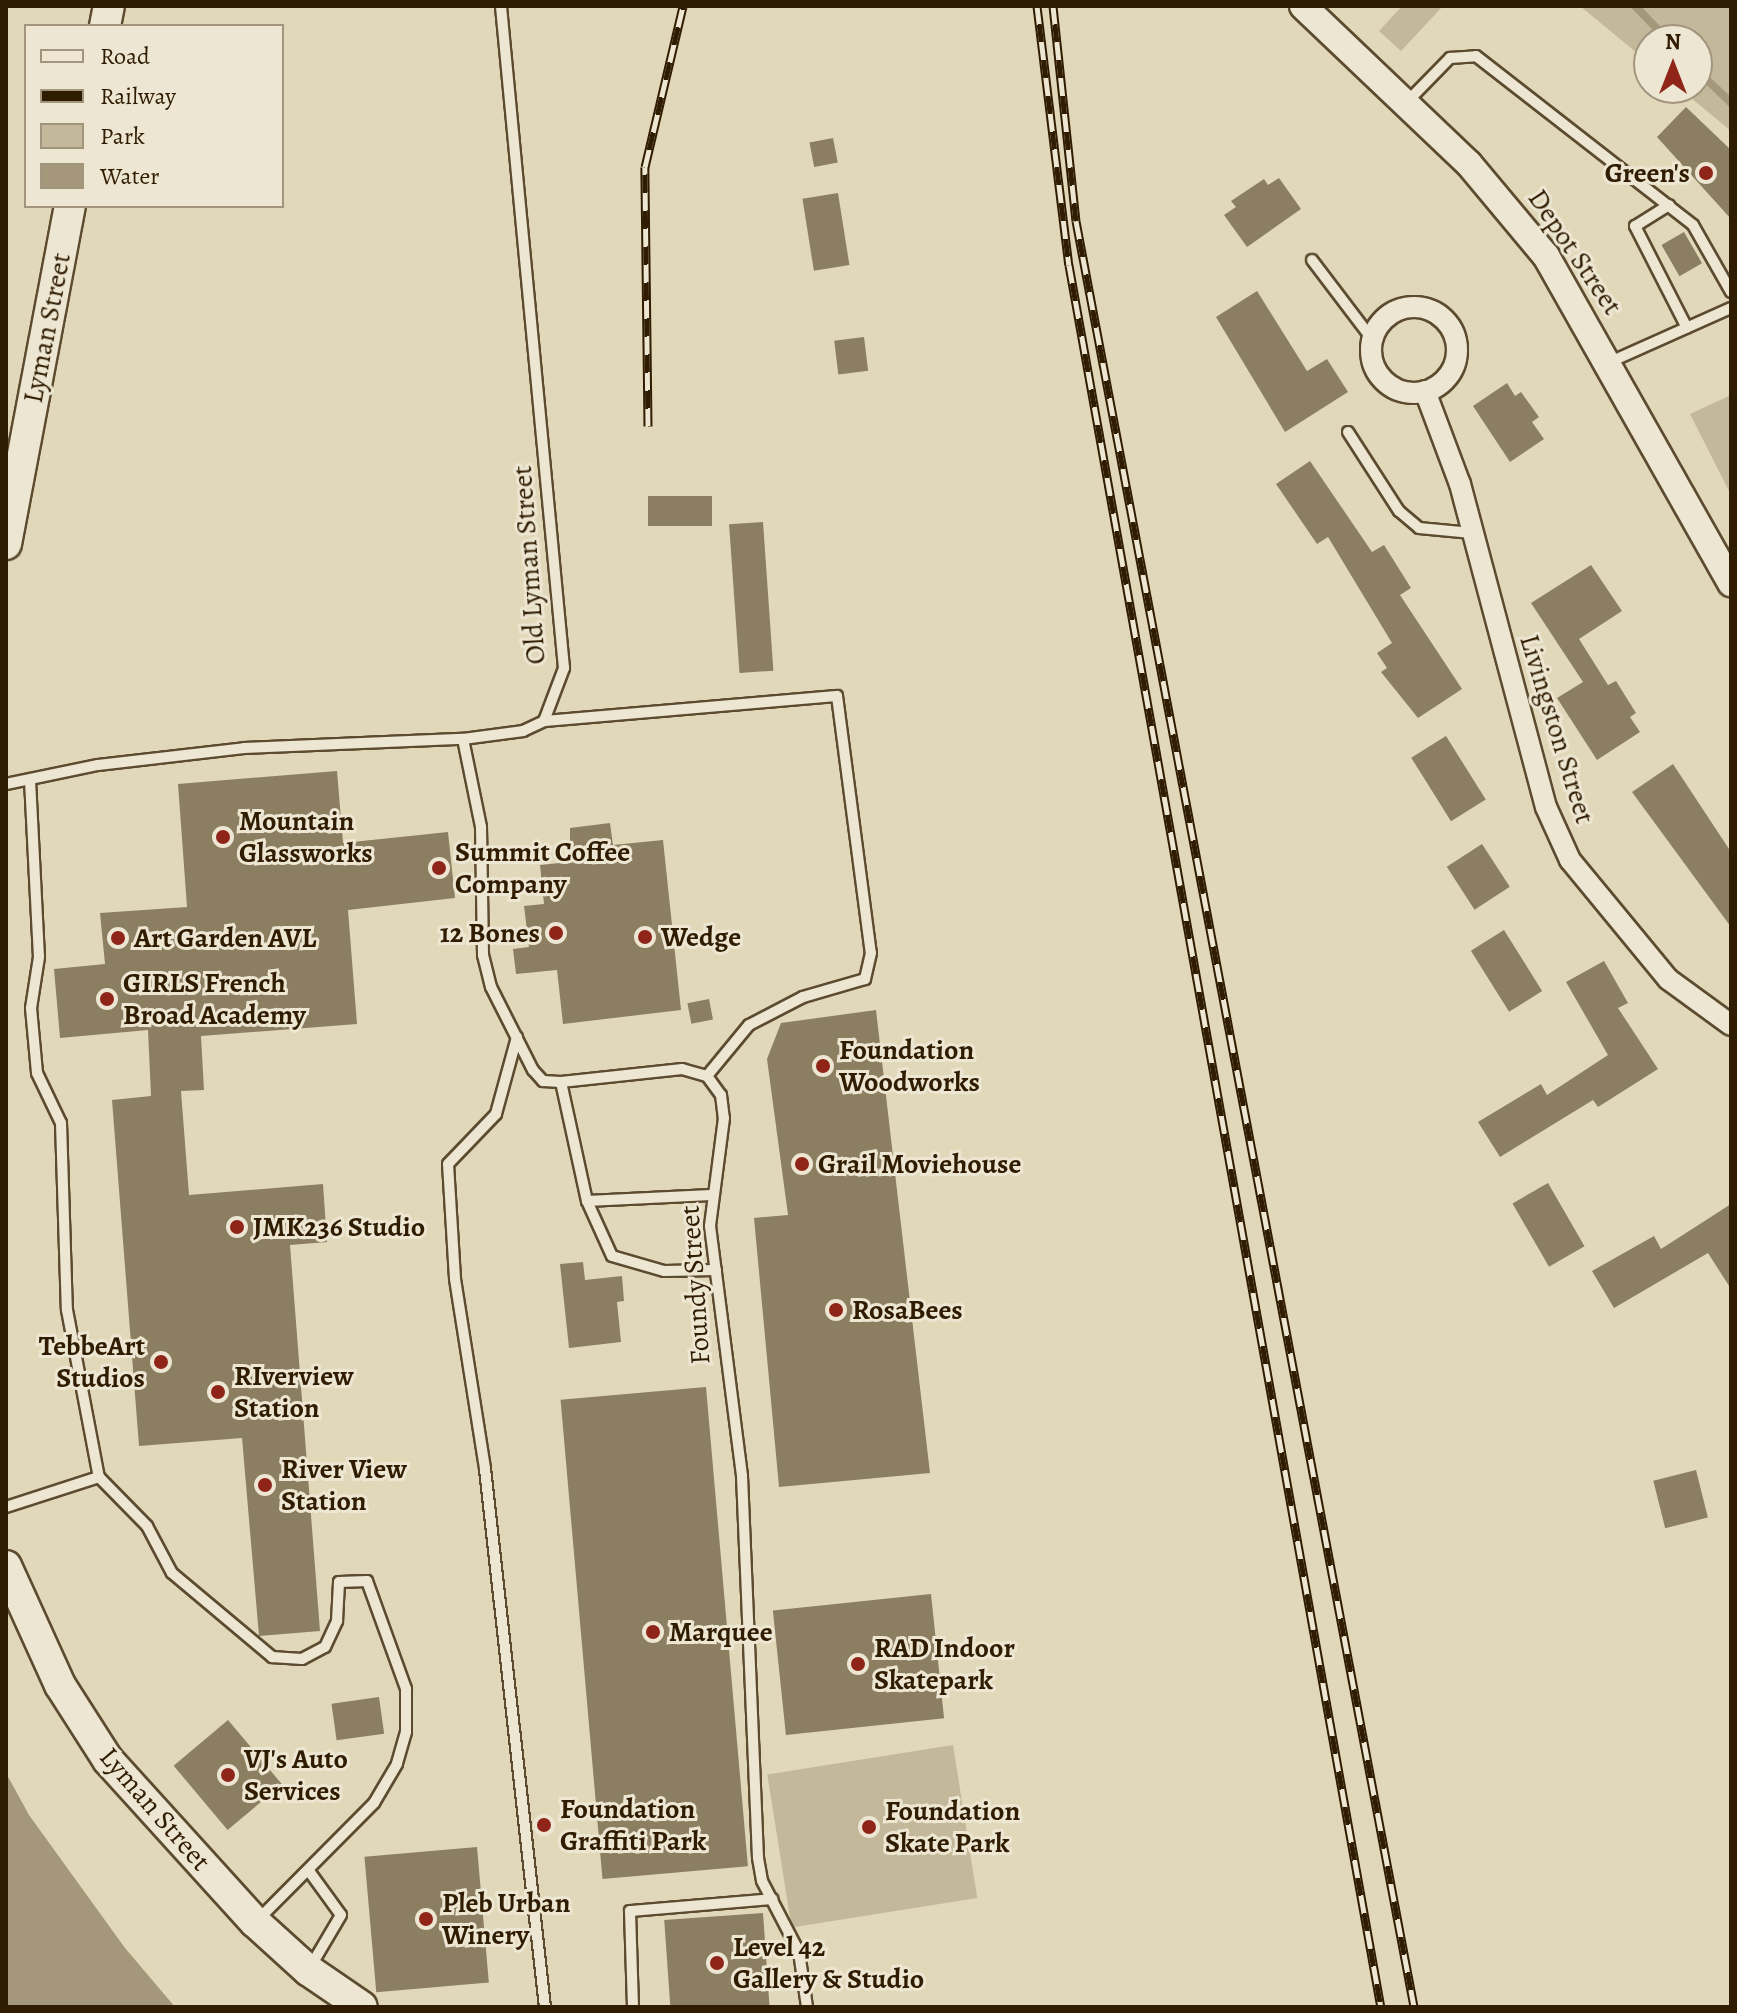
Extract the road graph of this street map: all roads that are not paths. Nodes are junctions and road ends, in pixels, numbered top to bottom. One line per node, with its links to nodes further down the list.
1 (501, 6): 17 (lane, Old Lyman Street)
2 (1303, 6): 3 (street, Depot Street)
3 (1407, 102): 4 (lane); 11 (street, Depot Street)
4 (1669, 205): 7 (lane); 9 (lane)
5 (70, 208): 15 (main road, Lyman Street)
6 (1312, 260): 10 (lane)
7 (1731, 292)
8 (1731, 308): 9 (lane)
9 (1687, 328): 11 (lane)
10 (1372, 339): 12 (street); 12 (street)
11 (1610, 362): 16 (street, Depot Street)
12 (1425, 391): 14 (street, Livingston Street)
13 (1348, 432): 14 (lane)
14 (1472, 533): 21 (street, Livingston Street)
15 (6, 544)
16 (1731, 583)
17 (544, 721): 18 (lane); 23 (lane)
18 (463, 739): 19 (lane); 22 (lane)
19 (30, 780): 20 (lane); 28 (lane)
20 (6, 784)
21 (1731, 1025)
22 (517, 1037): 24 (lane); 36 (lane)
23 (707, 1076): 24 (lane); 25 (lane, Foundy Street)
24 (561, 1082): 26 (lane)
25 (711, 1195): 26 (lane); 27 (lane, Foundy Street)
26 (587, 1201): 27 (lane)
27 (716, 1270): 32 (lane, Foundy Street)
28 (99, 1477): 29 (lane); 31 (lane)
29 (6, 1507)
30 (6, 1566): 33 (main road, Lyman Street)
31 (309, 1871): 33 (lane); 34 (lane)
32 (772, 1899): 37 (lane); 38 (lane, Foundy Street)
33 (255, 1922): 34 (main road, Lyman Street)
34 (308, 1970): 35 (main road, Lyman Street)
35 (362, 2007)
36 (545, 2007)
37 (633, 2007)
38 (807, 2007)

